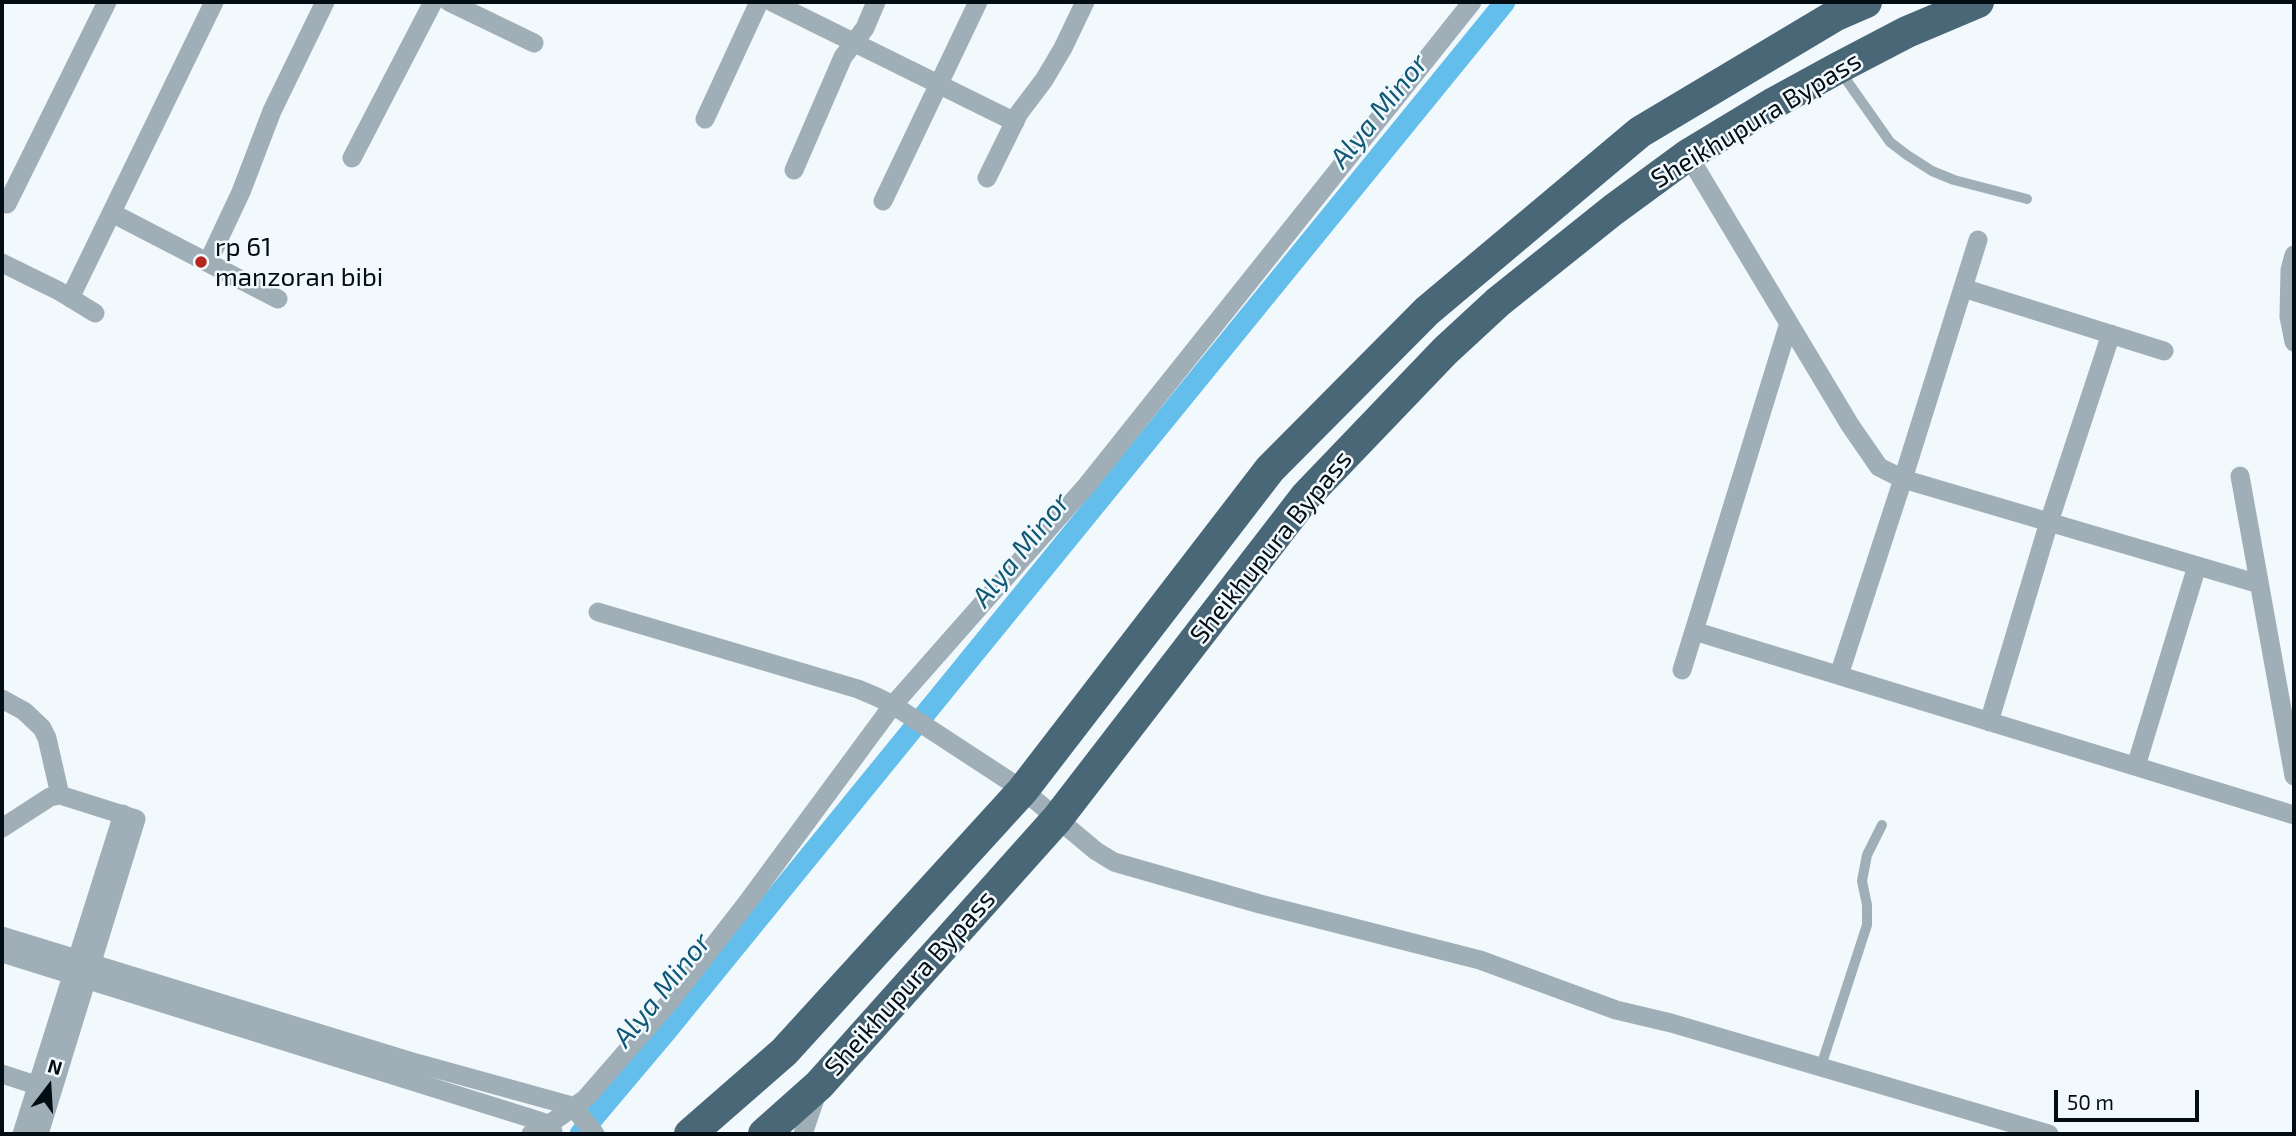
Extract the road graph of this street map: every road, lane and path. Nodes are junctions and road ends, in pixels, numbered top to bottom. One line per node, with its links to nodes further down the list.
1 (107, 2): 26 (street)
2 (215, 2): 27 (street)
3 (325, 2): 30 (street)
4 (433, 2): 21 (street)
5 (449, 2): 15 (street)
6 (759, 2): 18 (street)
7 (772, 2): 14 (street)
8 (876, 2): 14 (street)
9 (978, 2): 17 (street)
10 (1085, 2): 19 (street)
11 (1472, 2): 50 (street)
12 (1866, 2): 54 (highway, Sheikhupura Bypass)
13 (1978, 2): 16 (highway, Sheikhupura Bypass)
14 (854, 42): 17 (street); 22 (street)
15 (534, 43)
16 (1838, 68): 20 (highway, Sheikhupura Bypass); 24 (lane)
17 (938, 84): 19 (street); 25 (street)
18 (705, 119)
19 (1015, 122): 23 (street)
20 (1688, 155): 36 (street); 57 (highway, Sheikhupura Bypass)
21 (352, 158)
22 (794, 170)
23 (987, 178)
24 (2027, 199)
25 (883, 201)
26 (7, 204)
27 (112, 213): 30 (street); 33 (street)
28 (1978, 240): 32 (street)
29 (2294, 255): 38 (street)
30 (208, 262): 34 (street)
31 (2, 263): 33 (street)
32 (1963, 288): 37 (street); 41 (street)
33 (70, 298): 35 (street)
34 (278, 299)
35 (96, 313)
36 (1789, 323): 41 (street); 46 (street)
37 (2111, 334): 39 (street); 42 (street)
38 (2294, 342)
39 (2164, 351)
40 (2241, 477): 44 (street)
41 (1903, 479): 42 (street); 48 (street)
42 (2049, 522): 43 (street); 51 (street)
43 (2197, 565): 44 (street); 52 (street)
44 (2259, 584): 53 (street)
45 (598, 612): 50 (street)
46 (1694, 631): 47 (street); 48 (street)
47 (1682, 670)
48 (1839, 675): 51 (street)
49 (2, 698): 55 (street)
50 (893, 705): 54 (street); 67 (street)
51 (1989, 722): 52 (street)
52 (2136, 766): 56 (street)
53 (2294, 776)
54 (1023, 790): 57 (street); 71 (highway, Sheikhupura Bypass)
55 (60, 795): 59 (street); 62 (street)
56 (2294, 815)
57 (1057, 819): 63 (street); 65 (highway, Sheikhupura Bypass)
58 (1882, 825): 63 (lane)
59 (2, 828)
60 (2, 936): 62 (street)
61 (2, 953): 62 (street)
62 (81, 969): 66 (street); 67 (street); 68 (street)
63 (1821, 1066): 74 (street)
64 (2, 1074): 66 (street)
65 (819, 1085): 72 (highway, Sheikhupura Bypass); 73 (street)
66 (45, 1088): 69 (street); 70 (street)
67 (586, 1123): 68 (street)
68 (545, 1131)
69 (22, 1134)
70 (39, 1134)
71 (690, 1134)
72 (764, 1134)
73 (803, 1134)
74 (2049, 1134)

